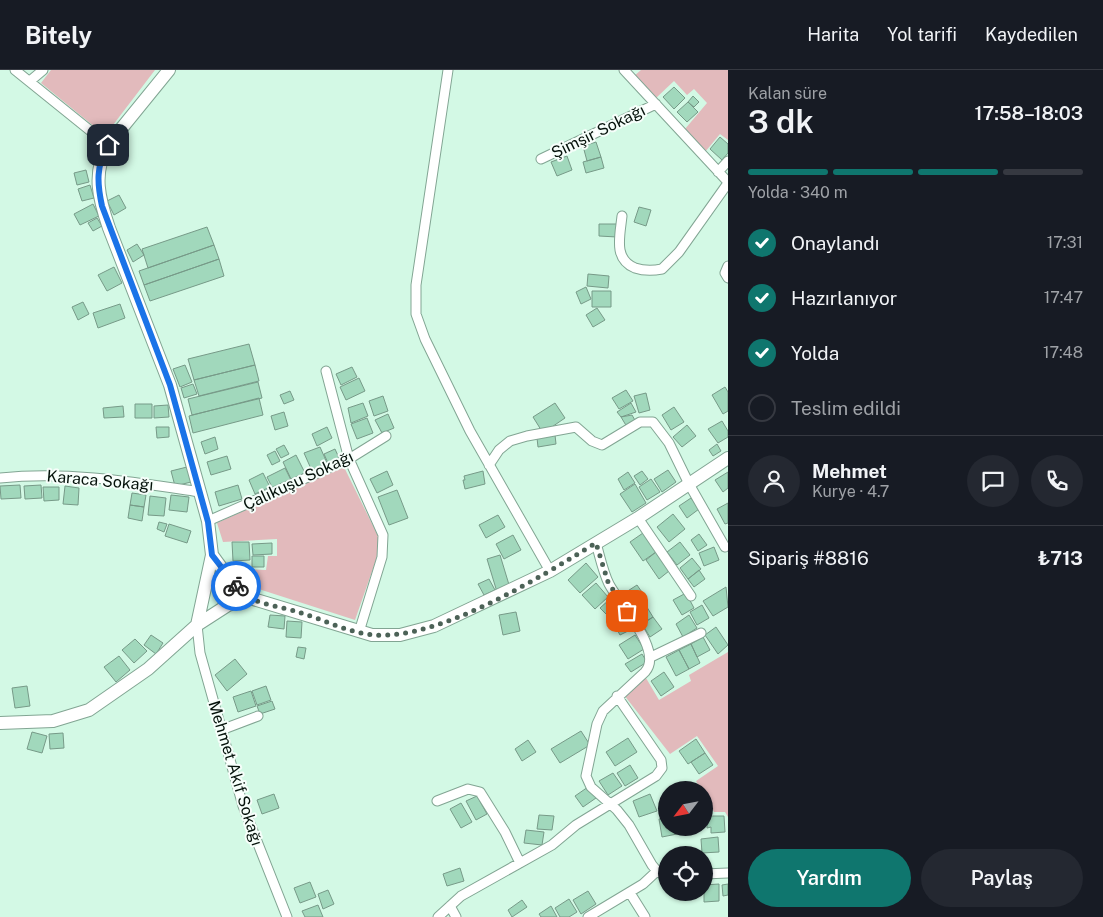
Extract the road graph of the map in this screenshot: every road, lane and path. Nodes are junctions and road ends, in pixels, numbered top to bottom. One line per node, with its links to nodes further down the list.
1 (15, 70): 6 (street)
2 (43, 70): 6 (street)
3 (169, 70): 8 (street)
4 (448, 70): 20 (street)
5 (628, 71): 7 (street, Şimşir Sokağı)
6 (30, 81): 8 (street)
7 (656, 104): 9 (street, Şimşir Sokağı); 11 (street, Şimşir Sokağı)
8 (108, 145): 23 (street)
9 (541, 159)
10 (728, 162): 11 (street)
11 (718, 172): 12 (street, Şimşir Sokağı)
12 (728, 182): 13 (street)
13 (622, 216)
14 (728, 266): 15 (street)
15 (728, 278)
16 (326, 371): 18 (street)
17 (386, 436): 18 (street, Çalıkuşu Sokağı)
18 (349, 459): 25 (street, Çalıkuşu Sokağı); 33 (street)
19 (727, 462): 22 (street)
20 (489, 464): 22 (street); 29 (street)
21 (0, 478): 23 (street, Karaca Sokağı)
22 (689, 484): 24 (street); 27 (street)
23 (200, 492): 25 (street)
24 (638, 518): 26 (street); 30 (street)
25 (208, 522): 28 (street)
26 (596, 543): 29 (street); 35 (street)
27 (725, 547)
28 (212, 555): 31 (street); 32 (street)
29 (550, 571): 33 (street)
30 (691, 596)
31 (250, 598): 32 (street); 33 (street)
32 (196, 624): 38 (street); 39 (street, Mehmet Akif Sokağı)
33 (358, 632)
34 (701, 633): 35 (street)
35 (651, 657): 36 (street)
36 (617, 696): 41 (street); 41 (street)
37 (258, 716): 39 (street)
38 (1, 726)
39 (221, 730): 49 (street, Mehmet Akif Sokağı)
40 (437, 802): 42 (street)
41 (611, 804): 42 (street); 43 (street)
42 (520, 863): 48 (street)
43 (658, 868)
44 (728, 873): 45 (street)
45 (713, 874)
46 (658, 875): 47 (street)
47 (630, 893): 52 (street); 53 (street)
48 (450, 906): 50 (street); 51 (street)
49 (287, 917)
50 (438, 917)
51 (456, 917)
52 (588, 917)
53 (645, 917)

